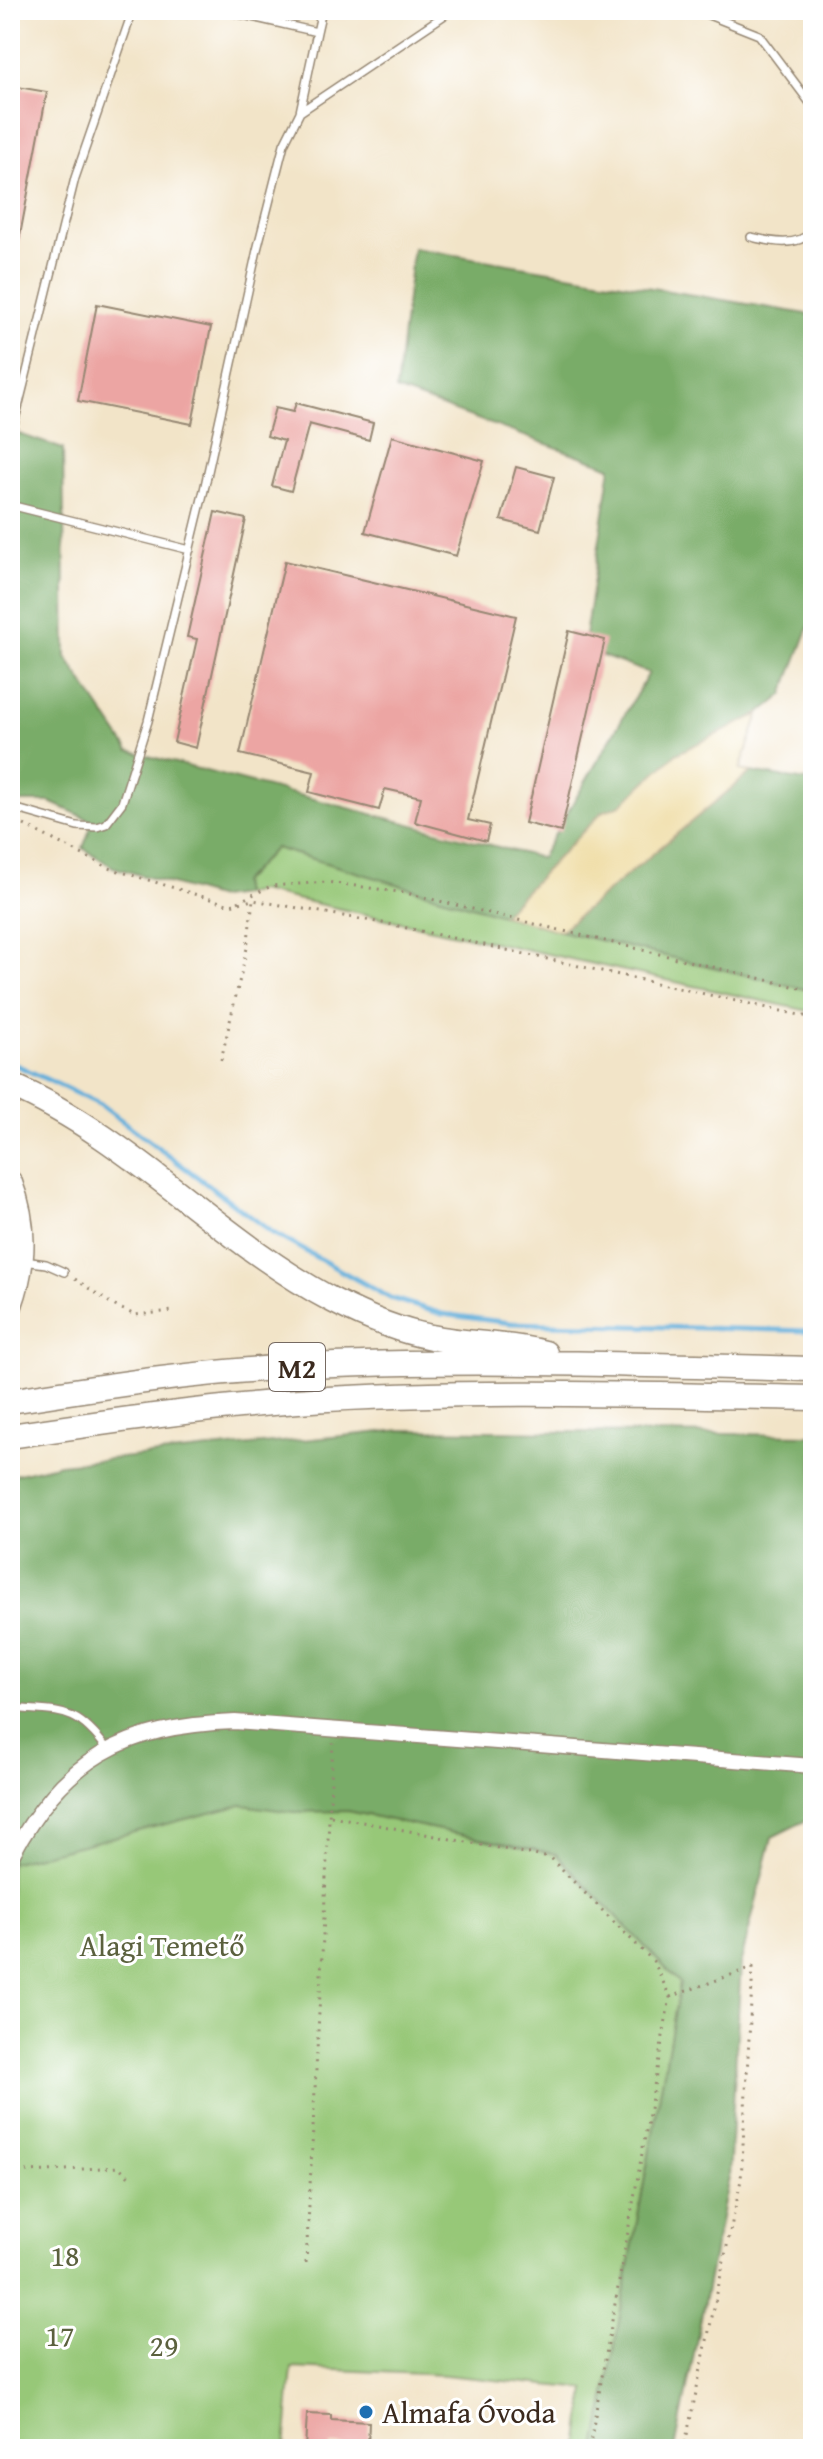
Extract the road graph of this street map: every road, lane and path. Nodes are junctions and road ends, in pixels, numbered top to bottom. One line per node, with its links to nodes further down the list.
1 (133, 10): 11 (lane)
2 (221, 10): 6 (lane)
3 (322, 10): 6 (lane)
4 (452, 10): 8 (lane)
5 (696, 10): 7 (lane)
6 (317, 32): 8 (lane)
7 (813, 107)
8 (300, 112): 13 (lane)
9 (813, 231): 10 (lane)
10 (751, 237)
11 (10, 440)
12 (10, 505): 13 (lane)
13 (190, 550): 14 (lane)
14 (10, 807)
15 (22, 824): 17 (path)
16 (253, 900): 17 (path); 19 (path); 20 (path)
17 (230, 905): 18 (path)
18 (813, 991)
19 (813, 1018)
20 (221, 1060)
21 (10, 1085): 27 (highway)
22 (10, 1183): 23 (highway)
23 (16, 1260): 24 (lane); 25 (highway)
24 (64, 1272): 26 (path)
25 (10, 1305)
26 (173, 1311)
27 (586, 1364): 28 (highway, M2); 30 (highway, M2)
28 (813, 1369)
29 (813, 1398): 31 (highway, M2)
30 (10, 1401)
31 (10, 1436)
32 (10, 1708): 34 (lane)
33 (333, 1729): 34 (street); 35 (street); 36 (path)
34 (108, 1750): 37 (street)
35 (813, 1766)
36 (331, 1816): 38 (path); 41 (path)
37 (10, 1859)
38 (670, 1997): 42 (path); 43 (path)
39 (10, 2173): 40 (path)
40 (130, 2177)
41 (306, 2263)
42 (589, 2449)
43 (684, 2449)

